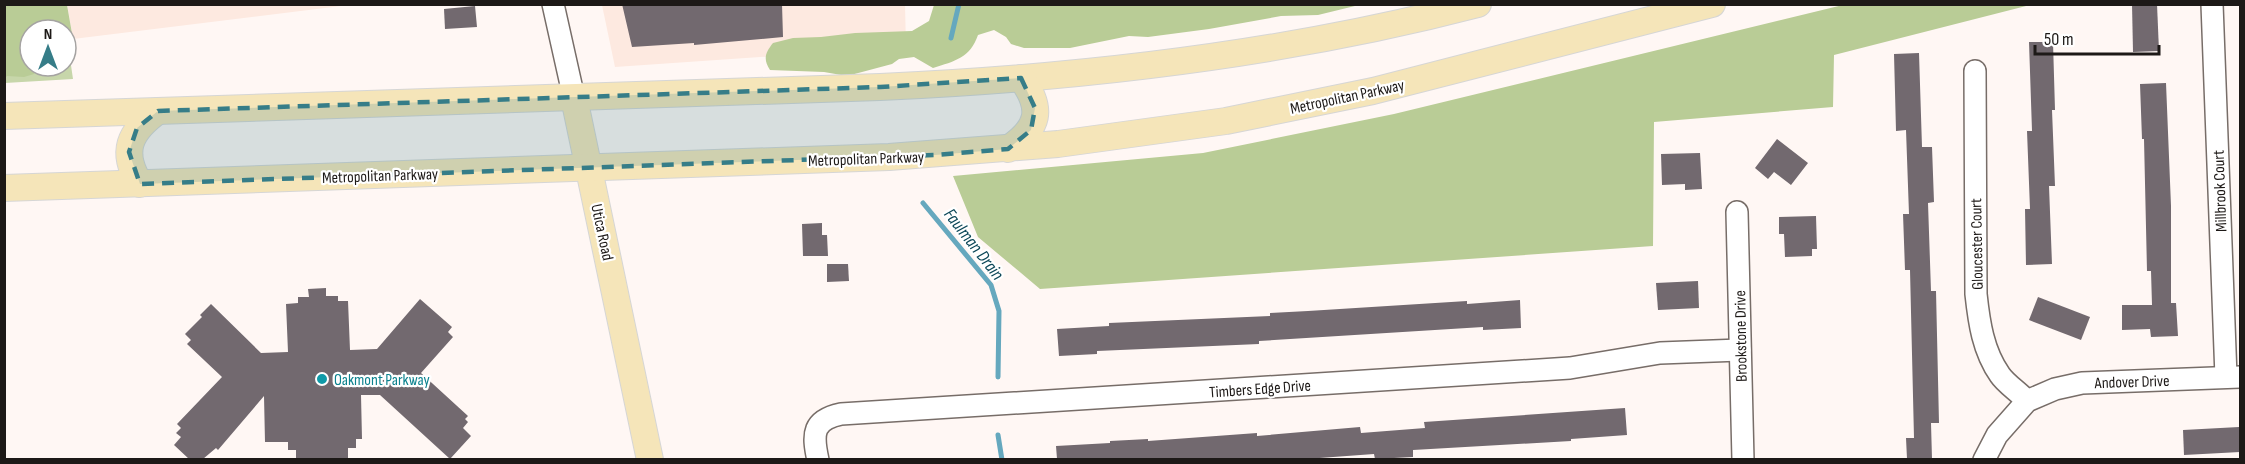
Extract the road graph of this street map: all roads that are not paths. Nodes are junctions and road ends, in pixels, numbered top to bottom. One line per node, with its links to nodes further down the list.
1 (553, 4): 7 (street, Utica Road)
2 (1478, 4): 6 (main road)
3 (1712, 4): 10 (main road, Metropolitan Parkway)
4 (2212, 4): 16 (street, Millbrook Court)
5 (1975, 71): 17 (street, Gloucester Court)
6 (1021, 78): 7 (main road); 10 (main road)
7 (574, 98): 8 (main road); 11 (main road, Utica Road)
8 (158, 111): 9 (main road); 12 (main road)
9 (4, 116)
10 (1008, 149): 11 (main road, Metropolitan Parkway)
11 (590, 167): 12 (main road, Metropolitan Parkway); 18 (main road, Utica Road)
12 (140, 184): 13 (main road, Metropolitan Parkway)
13 (4, 188)
14 (1737, 212): 15 (street, Brookstone Drive)
15 (1740, 350): 19 (street, Timbers Edge Drive); 20 (street, Brookstone Drive)
16 (2233, 377): 17 (street, Andover Drive)
17 (2027, 401): 21 (street)
18 (650, 459)
19 (818, 459)
20 (1743, 459)
21 (1984, 459)

